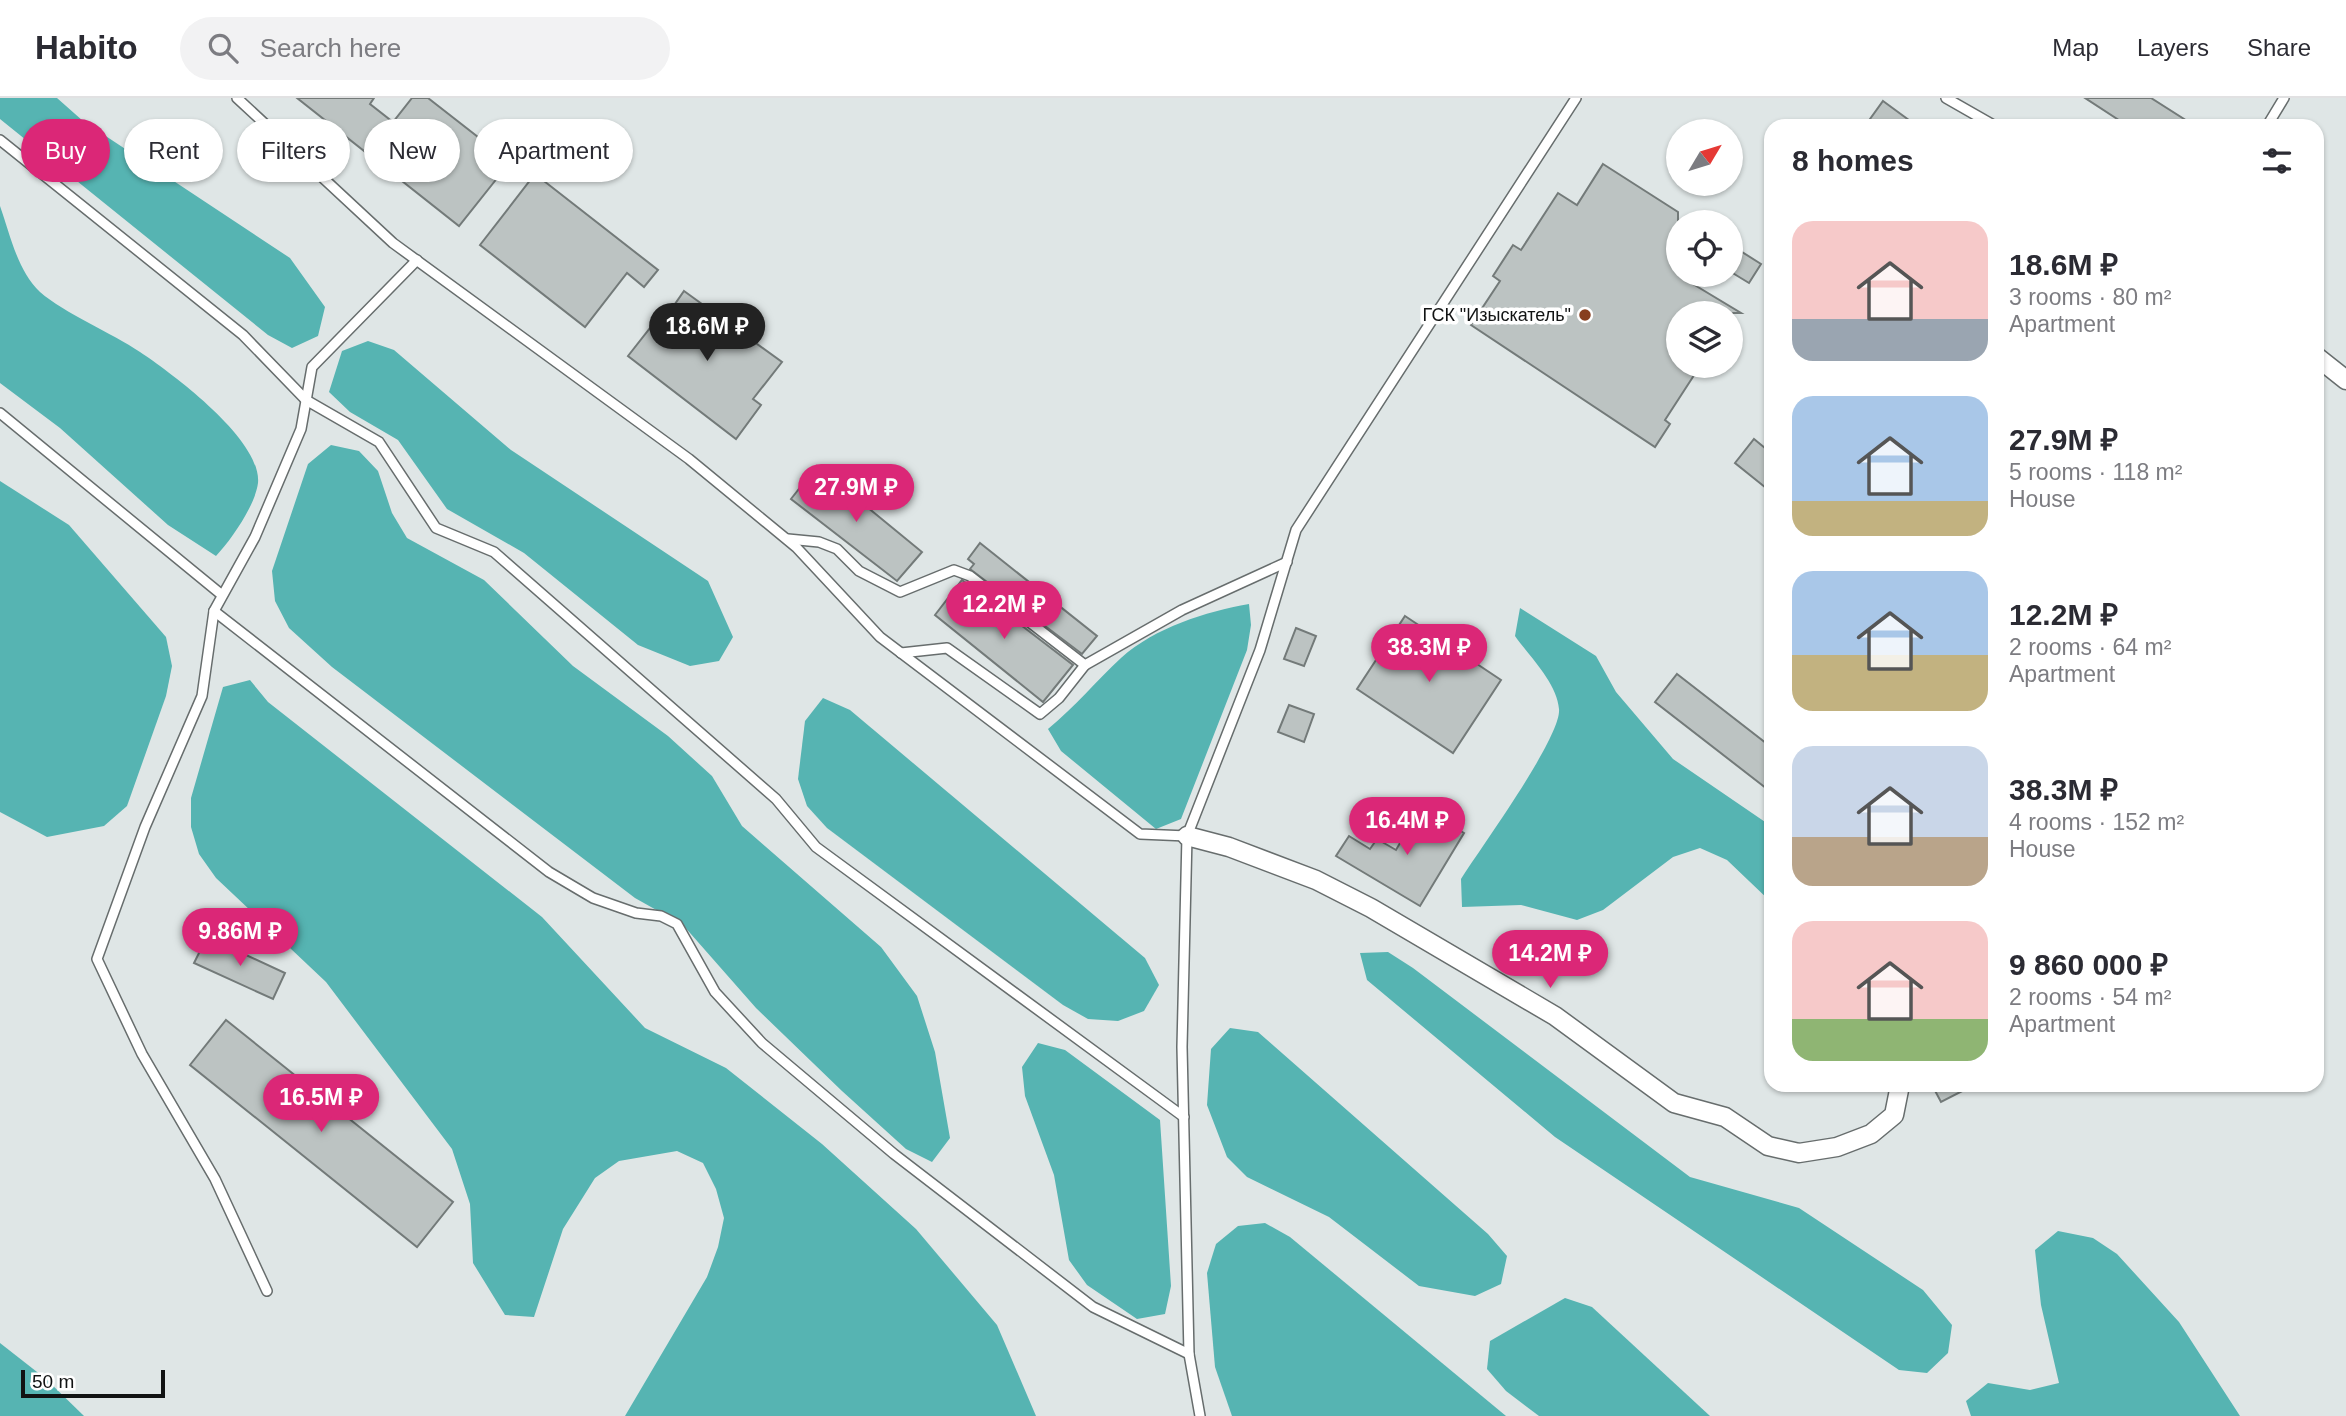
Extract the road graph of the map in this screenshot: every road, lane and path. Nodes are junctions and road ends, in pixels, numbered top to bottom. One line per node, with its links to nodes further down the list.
1 (237, 98): 8 (lane)
2 (1576, 98): 14 (lane)
3 (1946, 98): 5 (lane)
4 (2284, 98): 6 (lane)
5 (1983, 119)
6 (2271, 119)
7 (0, 140): 11 (lane)
8 (417, 260): 11 (lane); 13 (lane)
9 (2324, 363): 10 (street)
10 (2346, 380)
11 (306, 400): 15 (lane); 21 (lane)
12 (0, 413): 15 (lane)
13 (786, 539): 17 (lane); 18 (lane)
14 (1287, 562): 18 (lane); 19 (lane)
15 (222, 595): 16 (lane)
16 (214, 611): 22 (lane); 23 (lane)
17 (901, 653): 18 (lane); 19 (lane)
18 (1085, 665)
19 (1187, 836): 20 (street); 21 (lane)
20 (1899, 1092)
21 (1184, 1117): 23 (lane)
22 (267, 1291)
23 (1189, 1354): 24 (lane)
24 (1200, 1416)

